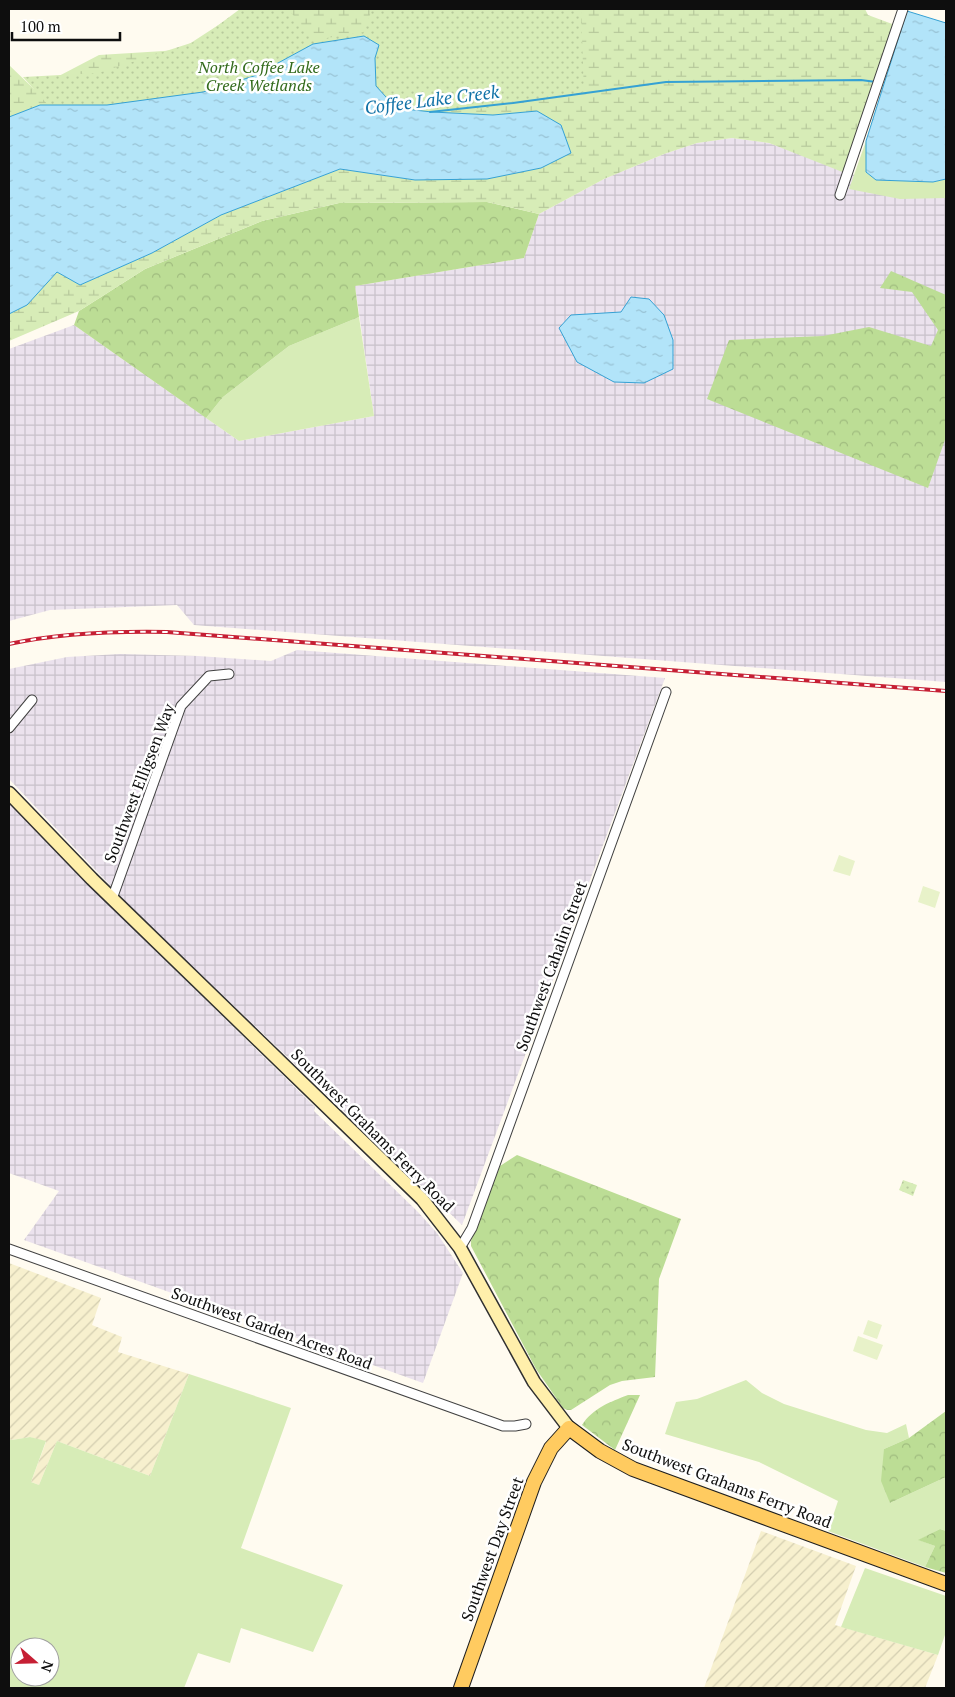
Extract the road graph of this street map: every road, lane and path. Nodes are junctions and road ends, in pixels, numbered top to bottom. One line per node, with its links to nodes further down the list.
1 (903, 9): 2 (street)
2 (840, 195)
3 (229, 674): 8 (street, Southwest Elligsen Way)
4 (666, 692): 9 (street, Southwest Cahalin Street)
5 (32, 700): 6 (street)
6 (9, 728)
7 (9, 793): 8 (main road, Southwest Grahams Ferry Road)
8 (112, 899): 9 (main road, Southwest Grahams Ferry Road)
9 (460, 1248): 12 (main road, Southwest Grahams Ferry Road)
10 (9, 1249): 11 (street, Southwest Garden Acres Road)
11 (526, 1424)
12 (569, 1428): 13 (main road, Southwest Grahams Ferry Road); 14 (main road, Southwest Day Street)
13 (946, 1584)
14 (461, 1688)

